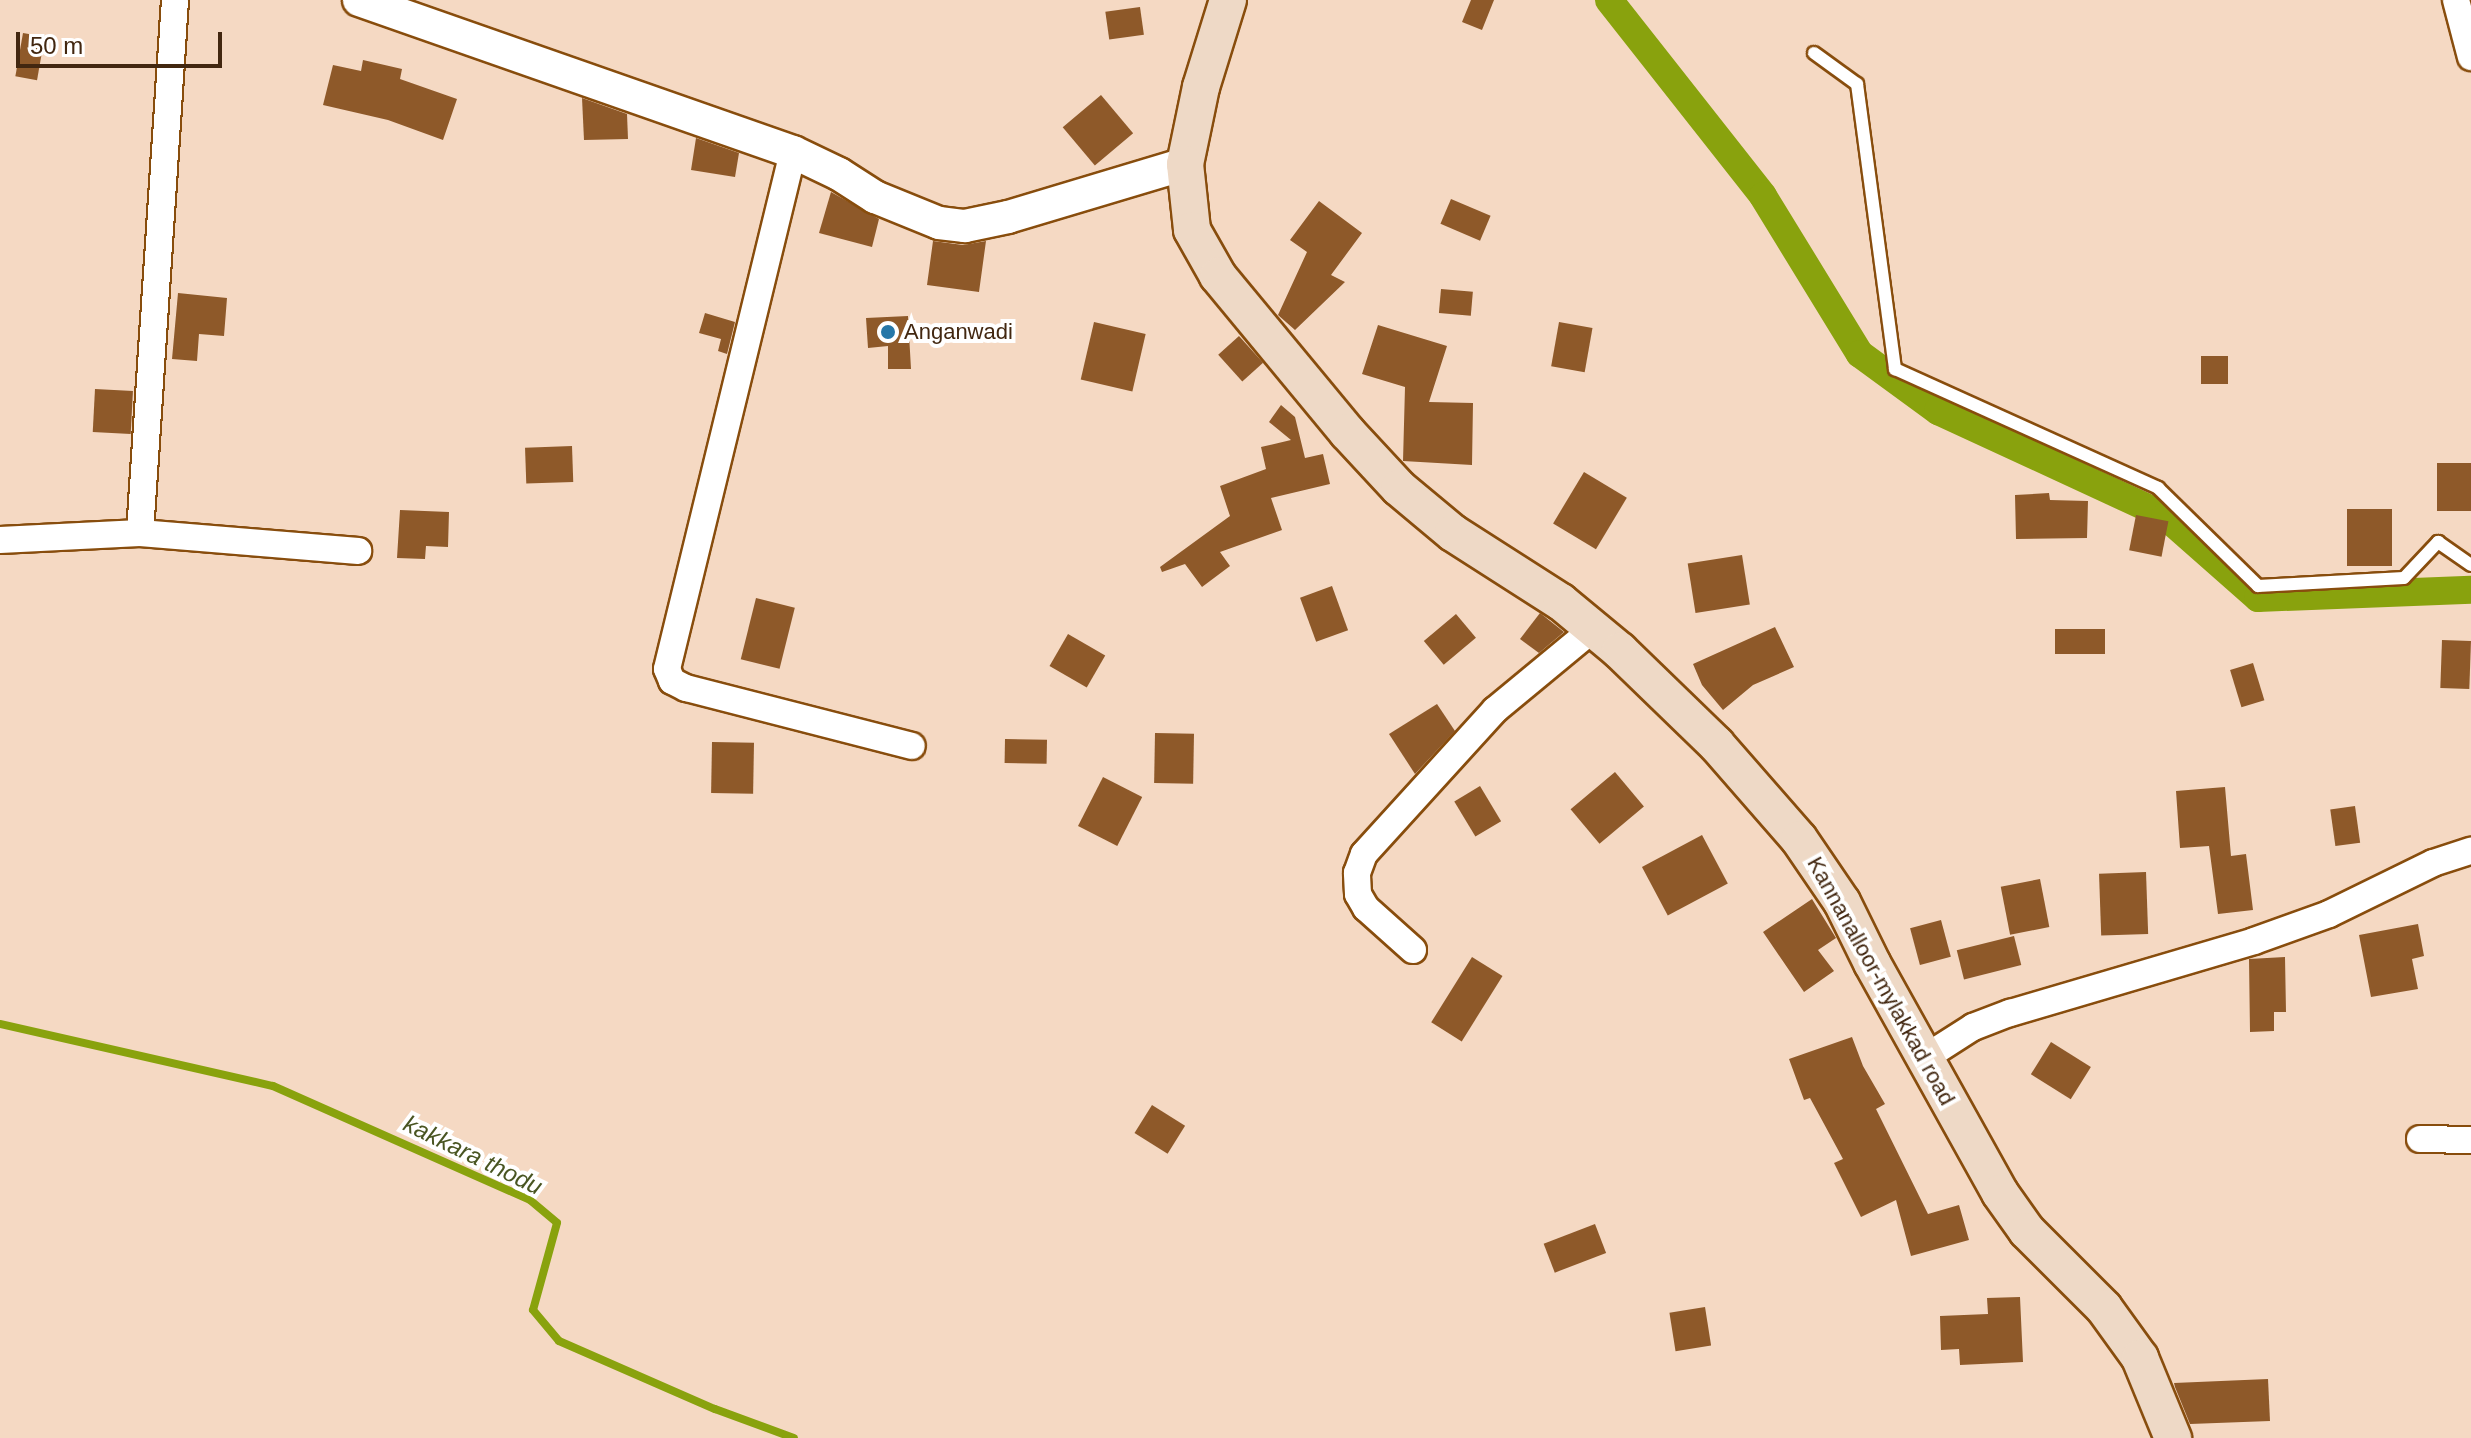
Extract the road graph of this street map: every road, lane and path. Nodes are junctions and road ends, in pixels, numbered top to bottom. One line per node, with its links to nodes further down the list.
1 (175, 0): 9 (street)
2 (359, 0): 7 (street)
3 (1228, 0): 8 (main road, Kannanalloor-mylakkad road)
4 (2456, 0): 6 (street)
5 (1814, 53): 12 (lane)
6 (2471, 57)
7 (793, 152): 8 (street); 14 (street)
8 (1185, 164): 13 (main road, Kannanalloor-mylakkad road)
9 (140, 533): 10 (street); 11 (street)
10 (0, 540)
11 (358, 551)
12 (2471, 565)
13 (1593, 629): 16 (street); 17 (main road, Kannanalloor-mylakkad road)
14 (912, 746)
15 (2471, 851): 17 (street)
16 (1413, 950)
17 (1926, 1057): 20 (main road, Kannanalloor-mylakkad road)
18 (2420, 1139): 19 (street)
19 (2471, 1140)
20 (2173, 1438)

